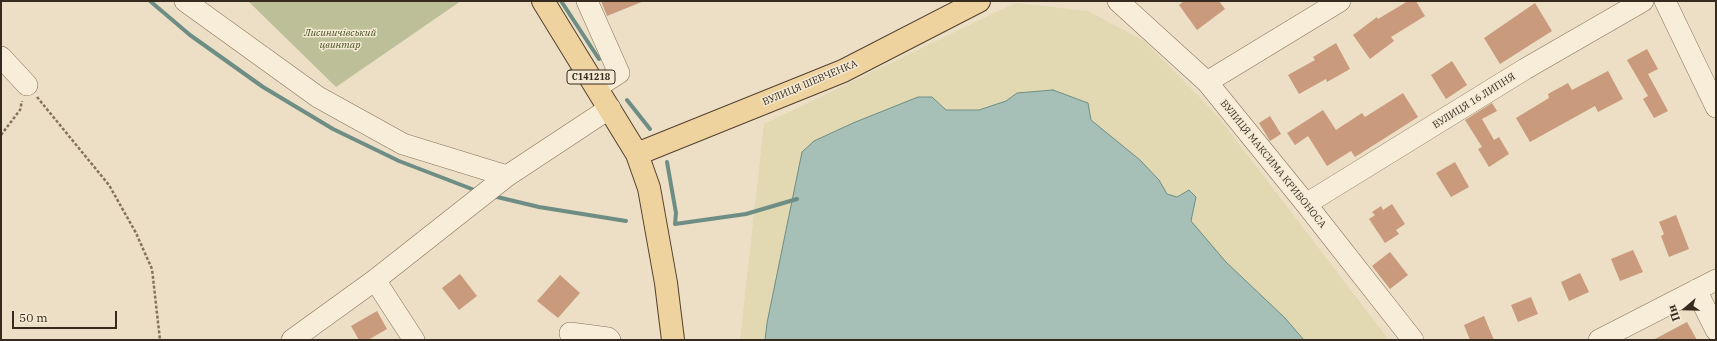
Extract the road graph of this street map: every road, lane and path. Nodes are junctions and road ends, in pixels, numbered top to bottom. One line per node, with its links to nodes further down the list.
1 (185, 1): 17 (street)
2 (543, 1): 12 (main road, С141218)
3 (587, 1): 12 (street)
4 (979, 1): 16 (main road, ВУЛИЦЯ ШЕВЧЕНКА)
5 (1118, 1): 10 (street, ВУЛИЦЯ МАКСИМА КРИВОНОСА)
6 (1340, 1): 10 (street)
7 (1643, 1): 18 (street, ВУЛИЦЯ 16 ЛИПНЯ)
8 (1665, 1): 13 (street)
9 (1, 57): 11 (street)
10 (1207, 82): 18 (street, ВУЛИЦЯ МАКСИМА КРИВОНОСА)
11 (27, 85): 15 (path); 24 (path)
12 (597, 87): 14 (main road, С141218)
13 (1716, 107)
14 (610, 108): 16 (main road, С141218); 17 (street)
15 (1, 135)
16 (637, 154): 28 (main road)
17 (499, 181): 19 (street)
18 (1306, 204): 29 (street, ВУЛИЦЯ МАКСИМА КРИВОНОСА)
19 (375, 280): 25 (street); 26 (street)
20 (1716, 280): 21 (street)
21 (1696, 290): 22 (street); 30 (street)
22 (1716, 330)
23 (570, 333): 27 (street)
24 (160, 340)
25 (292, 340)
26 (414, 340)
27 (610, 340)
28 (673, 340)
29 (1413, 340)
30 (1599, 340)

